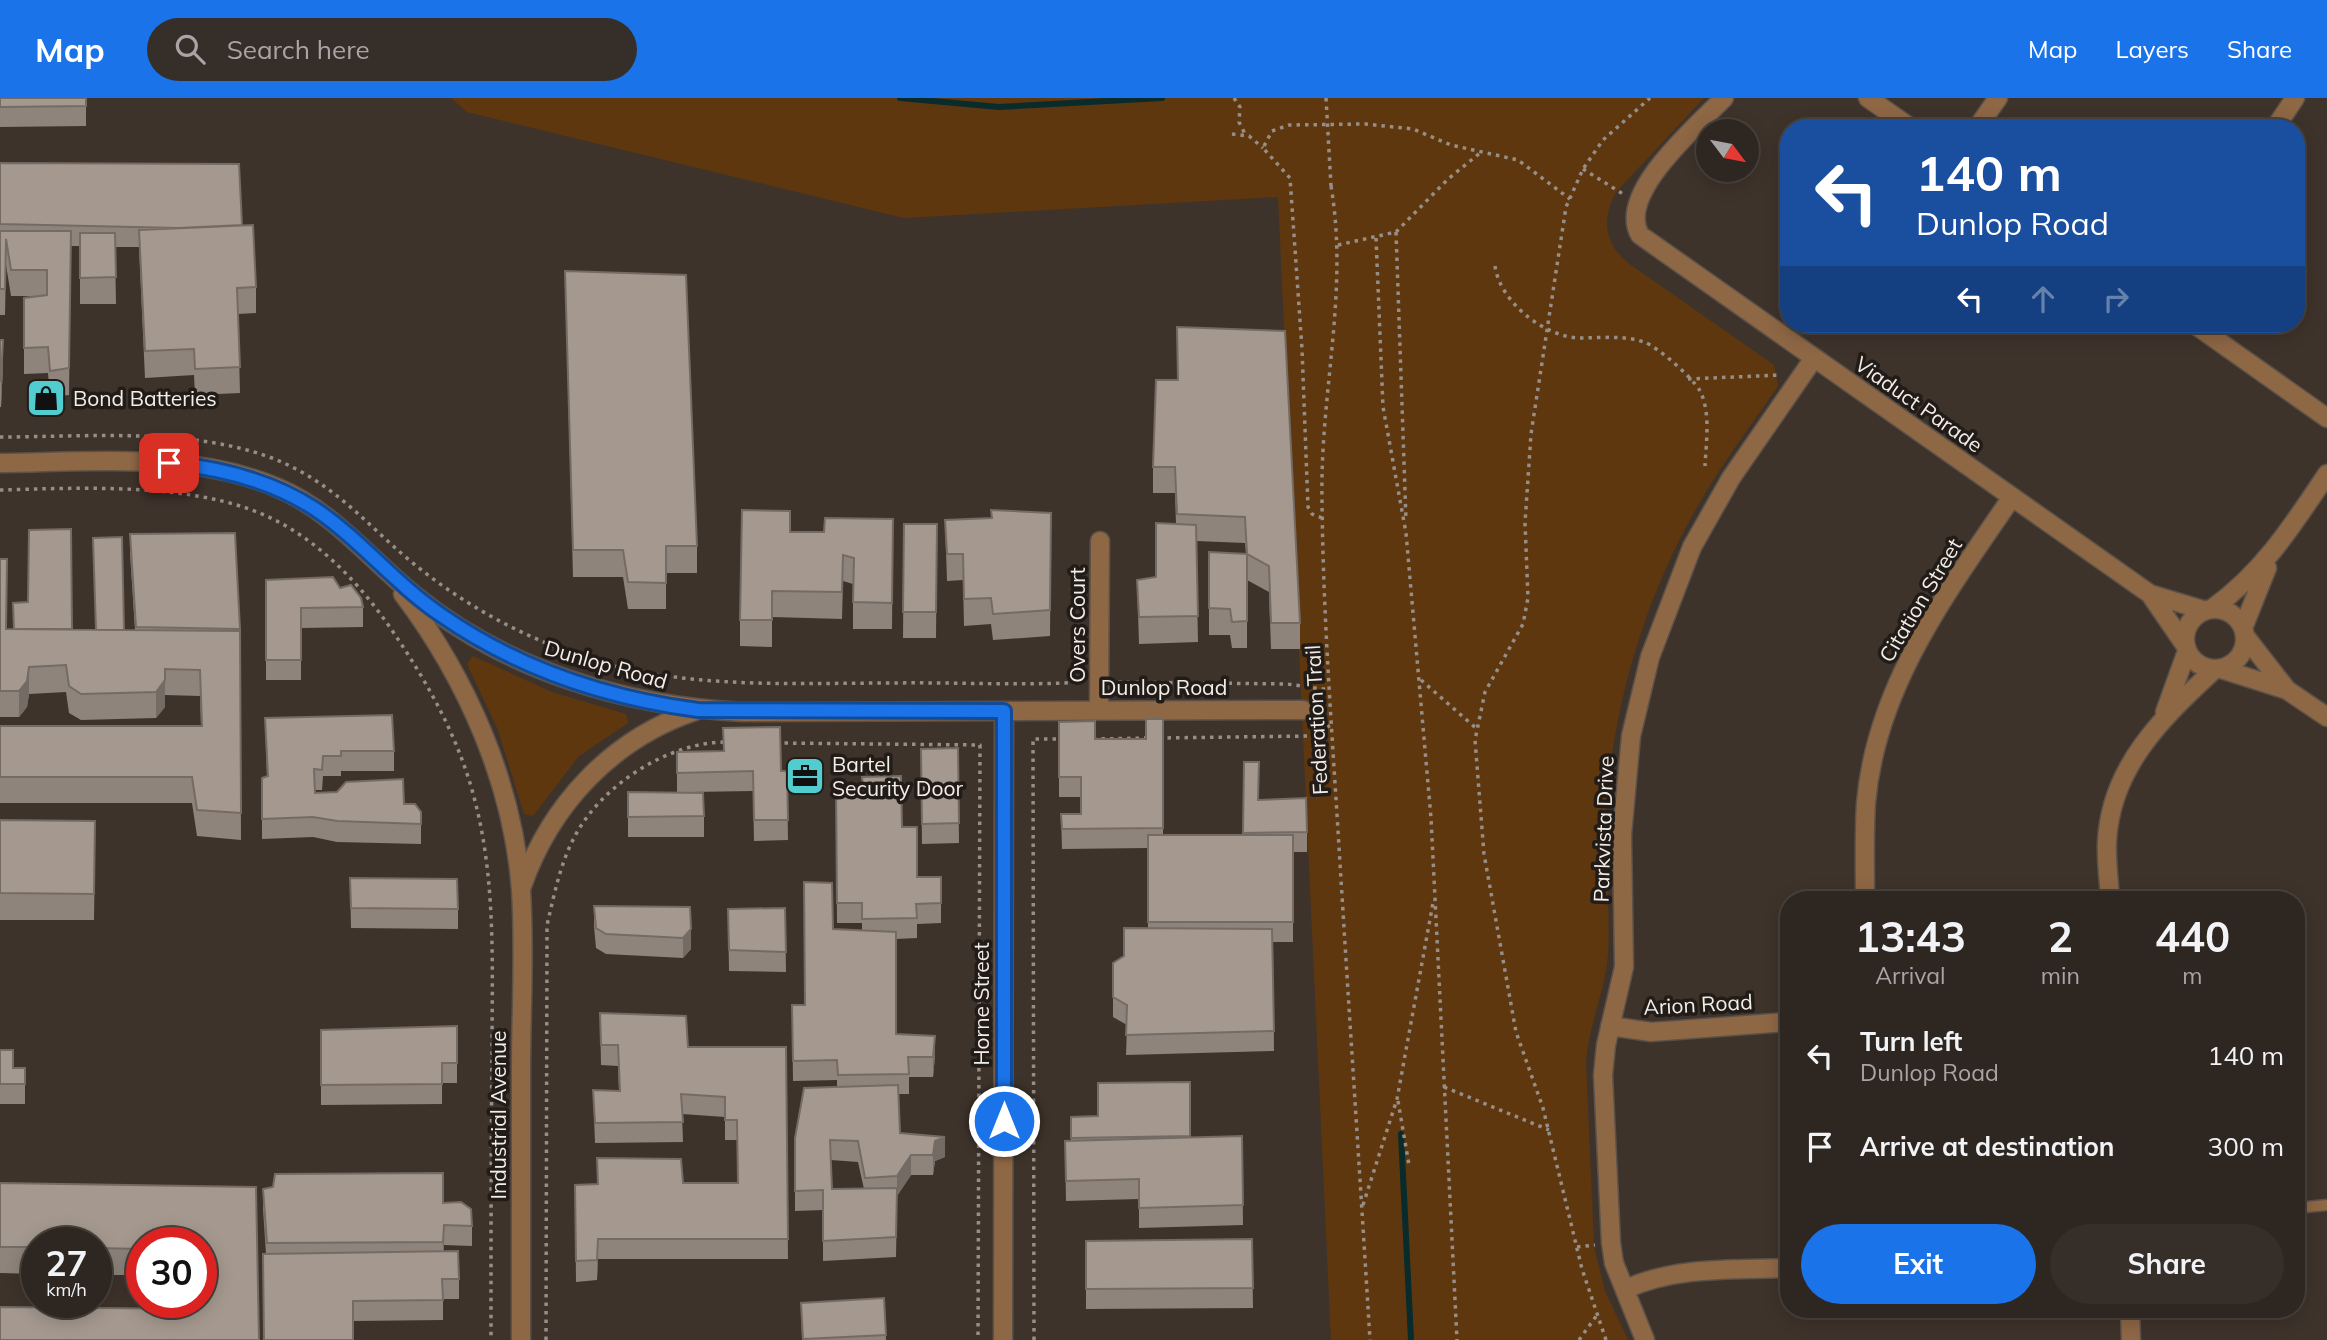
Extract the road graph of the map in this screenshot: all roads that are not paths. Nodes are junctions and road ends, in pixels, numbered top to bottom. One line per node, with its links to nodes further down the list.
1 (1724, 98): 9 (street, Viaduct Parade)
2 (1868, 98): 5 (street)
3 (1998, 98): 6 (street)
4 (2295, 98): 7 (street)
5 (1898, 119)
6 (1983, 119)
7 (2280, 119)
8 (2207, 333): 10 (street)
9 (1814, 358): 13 (street, Viaduct Parade); 33 (street, Parkvista Drive)
10 (2327, 418)
11 (0, 463): 16 (street, Dunlop Road)
12 (2327, 474): 15 (street)
13 (2012, 497): 17 (street, Viaduct Parade); 30 (street, Citation Street)
14 (1100, 541): 23 (street, Overs Court)
15 (2272, 555): 18 (street); 19 (street)
16 (381, 567): 24 (street, Dunlop Road); 29 (street, Industrial Avenue)
17 (2150, 594): 18 (street, Viaduct Parade); 20 (street, Viaduct Parade)
18 (2208, 609): 19 (street); 20 (street)
19 (2244, 632): 21 (street); 22 (street)
20 (2186, 648): 21 (street); 28 (street)
21 (2218, 669): 22 (street); 28 (street)
22 (2287, 690): 27 (street)
23 (1099, 709): 25 (street, Dunlop Road); 26 (street, Dunlop Road)
24 (698, 710): 26 (street, Dunlop Road); 29 (street, Industrial Avenue)
25 (1303, 710)
26 (1004, 711): 40 (street, Horne Street)
27 (2327, 717)
28 (2162, 718): 31 (street)
29 (521, 890): 39 (street, Industrial Avenue)
30 (1865, 891)
31 (2110, 891)
32 (1780, 1023): 33 (street, Arion Road)
33 (1610, 1027): 37 (street, Parkvista Drive)
34 (2327, 1205): 35 (lane)
35 (2305, 1207)
36 (1780, 1268): 37 (street)
37 (1626, 1289): 41 (street, Parkvista Drive)
38 (2130, 1318): 42 (street)
39 (521, 1340)
40 (1003, 1340)
41 (1645, 1340)
42 (2131, 1340)

